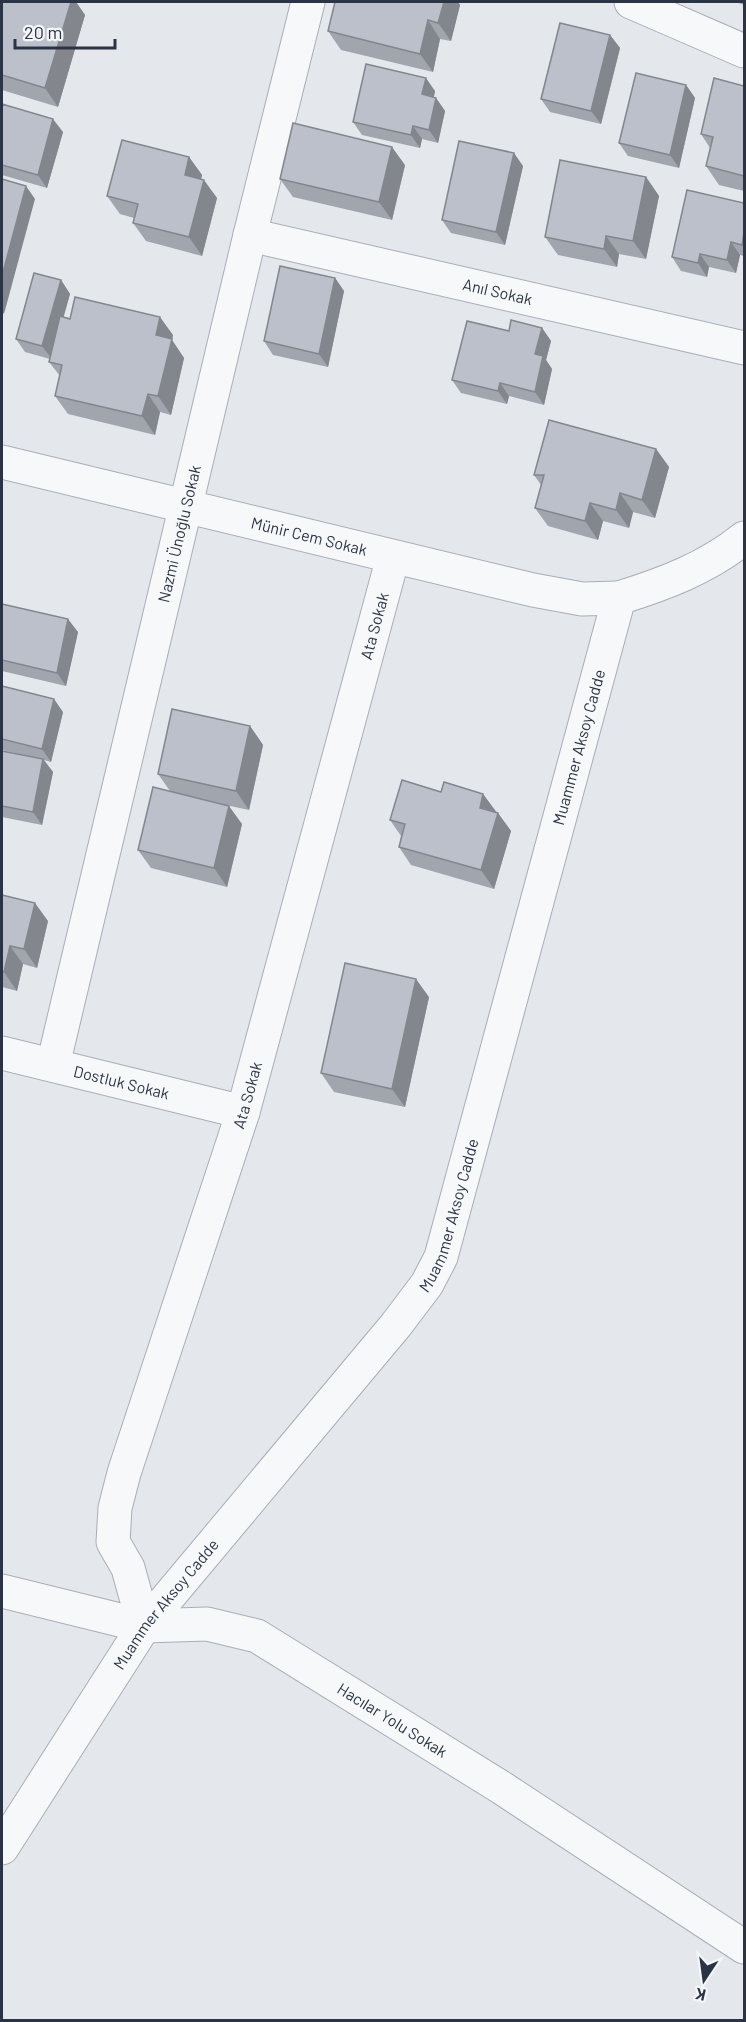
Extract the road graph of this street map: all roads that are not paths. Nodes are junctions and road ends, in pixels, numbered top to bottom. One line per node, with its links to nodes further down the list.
1 (308, 2): 4 (street, Nazmi Ünoğlu Sokak)
2 (631, 2): 3 (street)
3 (744, 51)
4 (250, 235): 5 (street, Anıl Sokak); 7 (street, Nazmi Ünoğlu Sokak)
5 (744, 348)
6 (2, 462): 7 (street, Münir Cem Sokak)
7 (186, 508): 9 (street, Münir Cem Sokak); 12 (street, Nazmi Ünoğlu Sokak)
8 (744, 538): 10 (street)
9 (393, 556): 10 (street, Münir Cem Sokak); 13 (street, Ata Sokak)
10 (619, 598): 15 (street, Muammer Aksoy Cadde)
11 (2, 1053): 12 (street, Dostluk Sokak)
12 (53, 1065): 13 (street, Dostluk Sokak)
13 (243, 1112): 15 (street, Ata Sokak)
14 (2, 1591): 15 (street, Hacılar Yolu Sokak)
15 (144, 1626): 16 (street, Muammer Aksoy Cadde); 17 (street, Hacılar Yolu Sokak)
16 (2, 1848)
17 (744, 1947)

